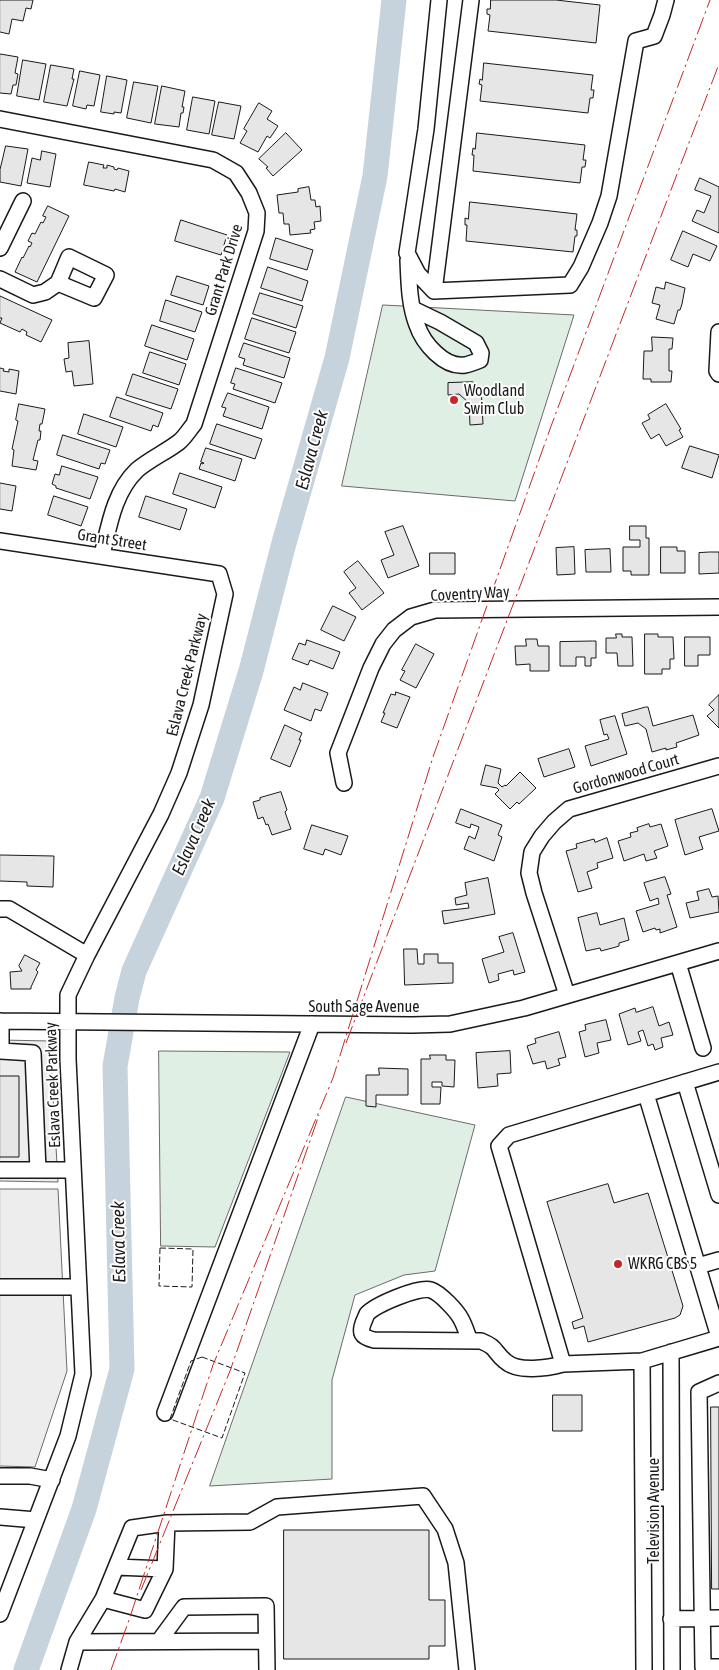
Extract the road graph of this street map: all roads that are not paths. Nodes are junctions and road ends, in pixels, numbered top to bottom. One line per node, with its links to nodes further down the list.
1 (439, 0): 7 (street)
2 (470, 0): 10 (street)
3 (666, 0): 10 (street)
4 (0, 119): 15 (street, Grant Park Drive)
5 (23, 201): 6 (street)
6 (0, 248)
7 (408, 253): 10 (street); 11 (street)
8 (0, 279): 9 (street)
9 (58, 283)
10 (434, 291)
11 (413, 309): 11 (street)
12 (719, 332): 13 (street)
13 (719, 374)
14 (0, 541): 15 (street, Grant Street)
15 (102, 556): 16 (street, Grant Street)
16 (219, 574): 22 (street, Eslava Creek Parkway)
17 (719, 607): 19 (street, Coventry Way)
18 (719, 766): 24 (street, Gordonwood Court)
19 (344, 783)
20 (0, 910): 22 (street)
21 (719, 951): 23 (street, South Sage Avenue)
22 (87, 955): 26 (street, Eslava Creek Parkway)
23 (678, 963): 24 (street, South Sage Avenue); 28 (street)
24 (567, 995): 27 (street, South Sage Avenue)
25 (0, 1021): 26 (street, South Sage Avenue); 29 (street)
26 (68, 1022): 27 (street, South Sage Avenue); 35 (street, Eslava Creek Parkway)
27 (312, 1024): 47 (street)
28 (703, 1048)
29 (1, 1051): 34 (street)
30 (719, 1072): 31 (street)
31 (686, 1082): 32 (street); 36 (street)
32 (646, 1094): 38 (street); 45 (street)
33 (0, 1170): 34 (street)
34 (38, 1170): 35 (street)
35 (73, 1170): 40 (street, Eslava Creek Parkway)
36 (719, 1195)
37 (719, 1260): 38 (street)
38 (698, 1266): 41 (street)
39 (0, 1287): 40 (street)
40 (79, 1287): 49 (street, Eslava Creek Parkway)
41 (719, 1337): 43 (street)
42 (470, 1341): 42 (street); 45 (street)
43 (671, 1352): 44 (street); 51 (street, Television Avenue)
44 (642, 1361): 45 (street); 50 (street, Television Avenue)
45 (563, 1364)
46 (719, 1384): 61 (street)
47 (165, 1413)
48 (0, 1476): 49 (street)
49 (52, 1480): 53 (street, Eslava Creek Parkway)
50 (643, 1498): 51 (street); 69 (street, Television Avenue)
51 (671, 1498): 60 (street, Television Avenue)
52 (0, 1516): 53 (street)
53 (36, 1520): 58 (street, Eslava Creek Parkway)
54 (167, 1523): 55 (street); 56 (street); 68 (street)
55 (116, 1567): 56 (street); 57 (street)
56 (165, 1569): 57 (street)
57 (103, 1599): 64 (street)
58 (0, 1614)
59 (719, 1618): 61 (street)
60 (671, 1619): 61 (street); 70 (street, Television Avenue)
61 (702, 1619): 65 (street)
62 (159, 1641): 63 (street); 63 (street); 64 (street)
63 (266, 1641): 67 (street)
64 (77, 1642): 66 (street)
65 (719, 1667)
66 (69, 1670)
67 (267, 1670)
68 (467, 1670)
69 (644, 1670)
70 (672, 1670)

